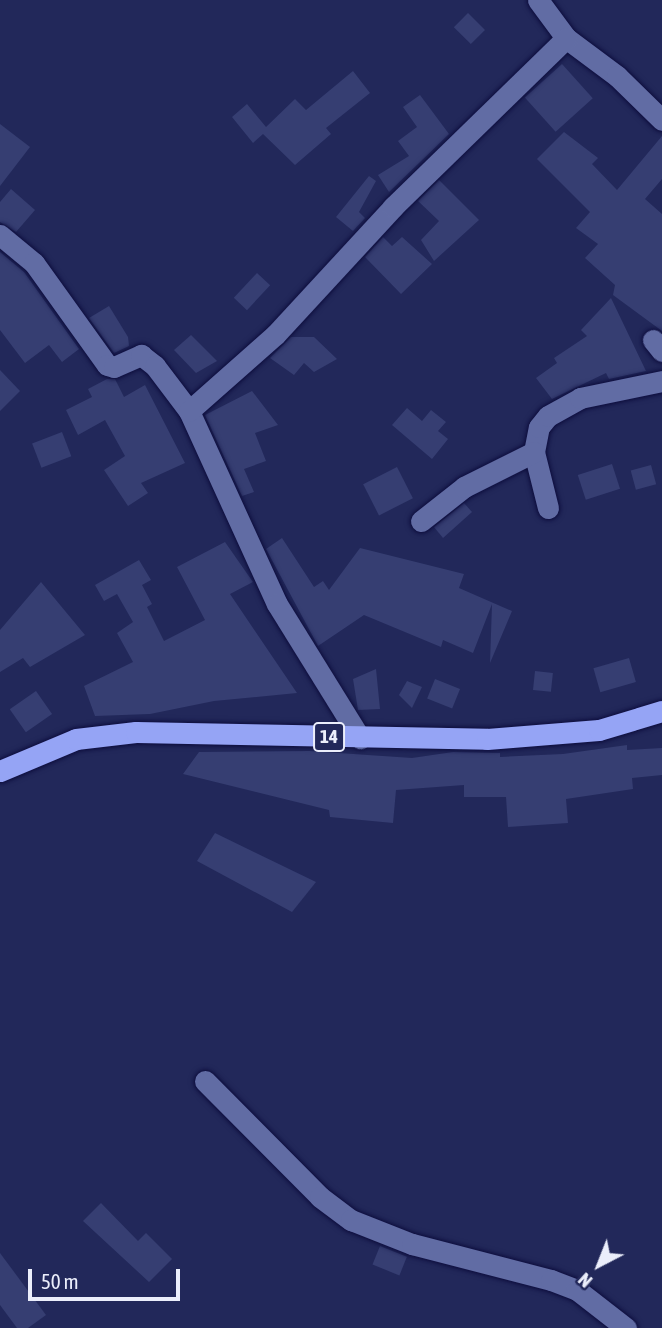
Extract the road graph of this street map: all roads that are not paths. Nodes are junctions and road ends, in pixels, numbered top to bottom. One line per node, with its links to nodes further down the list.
1 (546, 5): 2 (street)
2 (566, 38): 3 (street); 6 (street)
3 (662, 120)
4 (0, 235): 6 (street)
5 (662, 381): 7 (street)
6 (189, 411): 11 (street)
7 (534, 452): 8 (street); 9 (street)
8 (548, 508)
9 (421, 521)
10 (662, 711): 11 (highway, 14)
11 (360, 738): 12 (highway, 14)
12 (0, 771)
13 (205, 1082): 14 (street)
14 (626, 1328)

